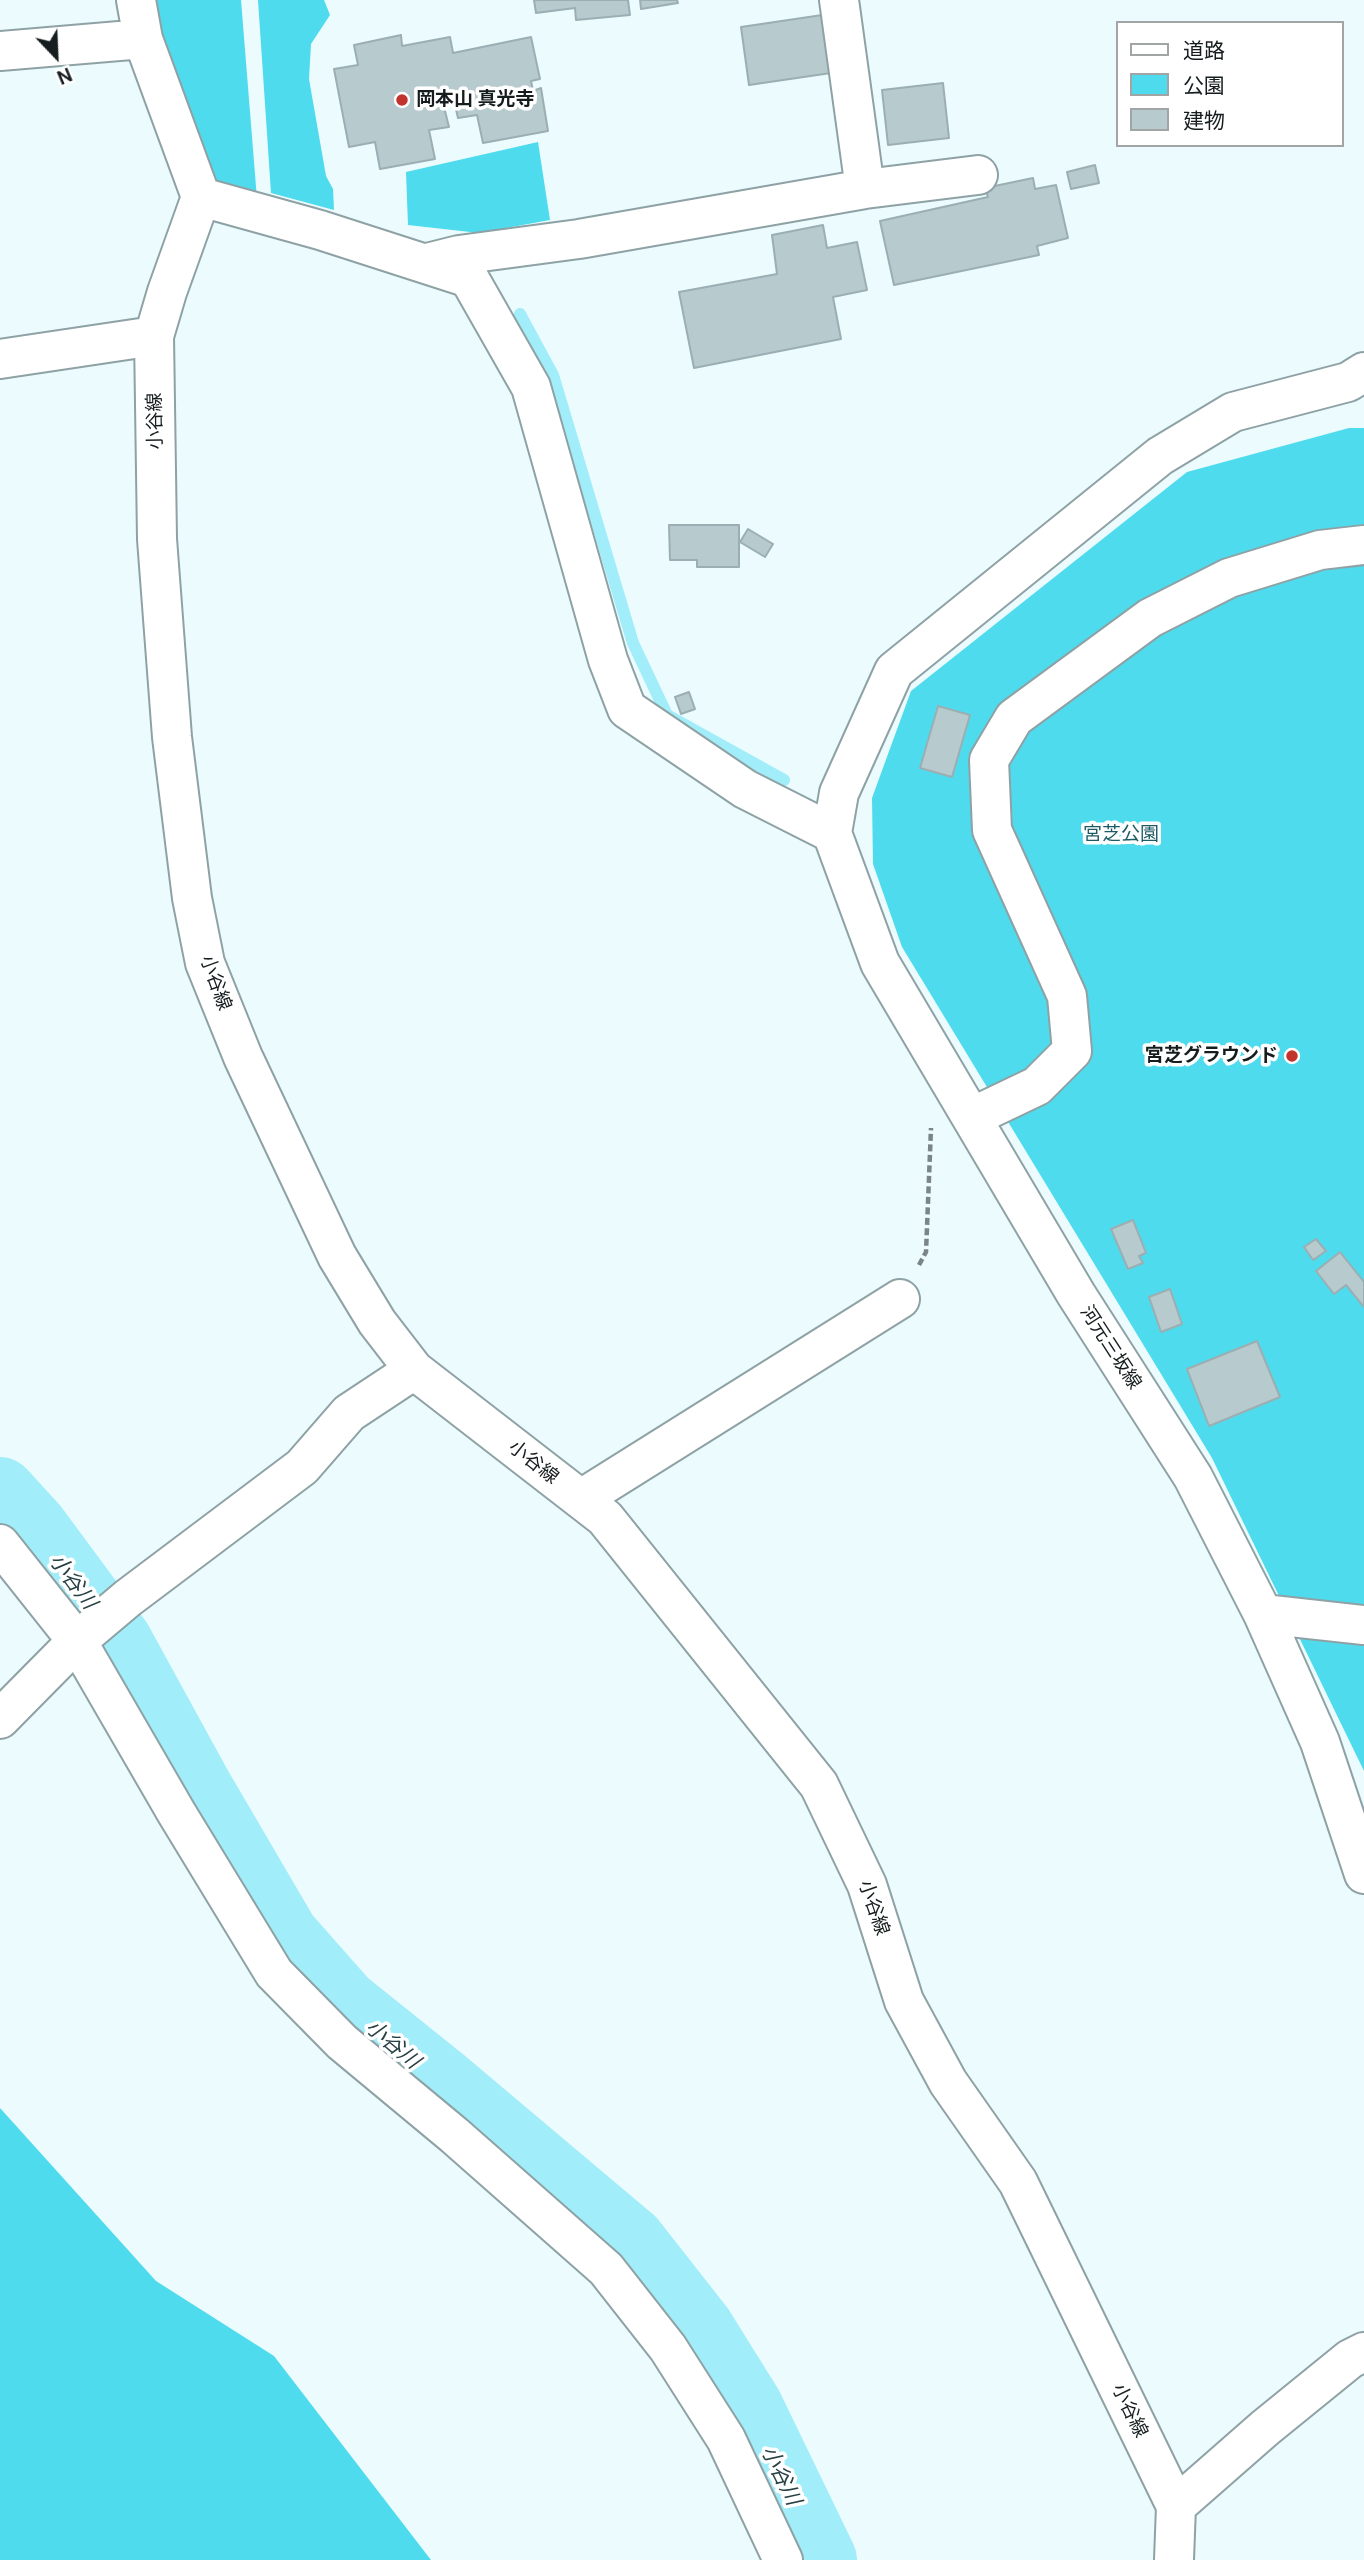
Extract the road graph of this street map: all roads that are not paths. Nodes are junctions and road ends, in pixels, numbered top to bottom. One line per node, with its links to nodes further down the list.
1 (136, 0): 3 (street)
2 (839, 0): 6 (street)
3 (143, 38): 4 (street); 7 (street)
4 (0, 51)
5 (978, 175): 6 (street)
6 (865, 189): 8 (street)
7 (201, 197): 8 (street); 9 (street, 小谷線)
8 (425, 264): 13 (street)
9 (155, 336): 10 (street); 16 (street, 小谷線)
10 (0, 359)
11 (1364, 372): 13 (street)
12 (1364, 545): 14 (street)
13 (832, 834): 14 (street, 河元三坂線)
14 (972, 1116): 19 (street, 河元三坂線)
15 (900, 1299): 17 (street)
16 (414, 1370): 17 (street, 小谷線); 21 (street)
17 (581, 1499): 25 (street, 小谷線)
18 (0, 1544): 21 (street)
19 (1263, 1614): 20 (street); 23 (street, 河元三坂線)
20 (1364, 1625)
21 (76, 1641): 22 (street); 26 (street)
22 (0, 1719)
23 (1364, 1874)
24 (1364, 2352): 25 (street)
25 (1176, 2506): 27 (street)
26 (783, 2560)
27 (1174, 2560)

